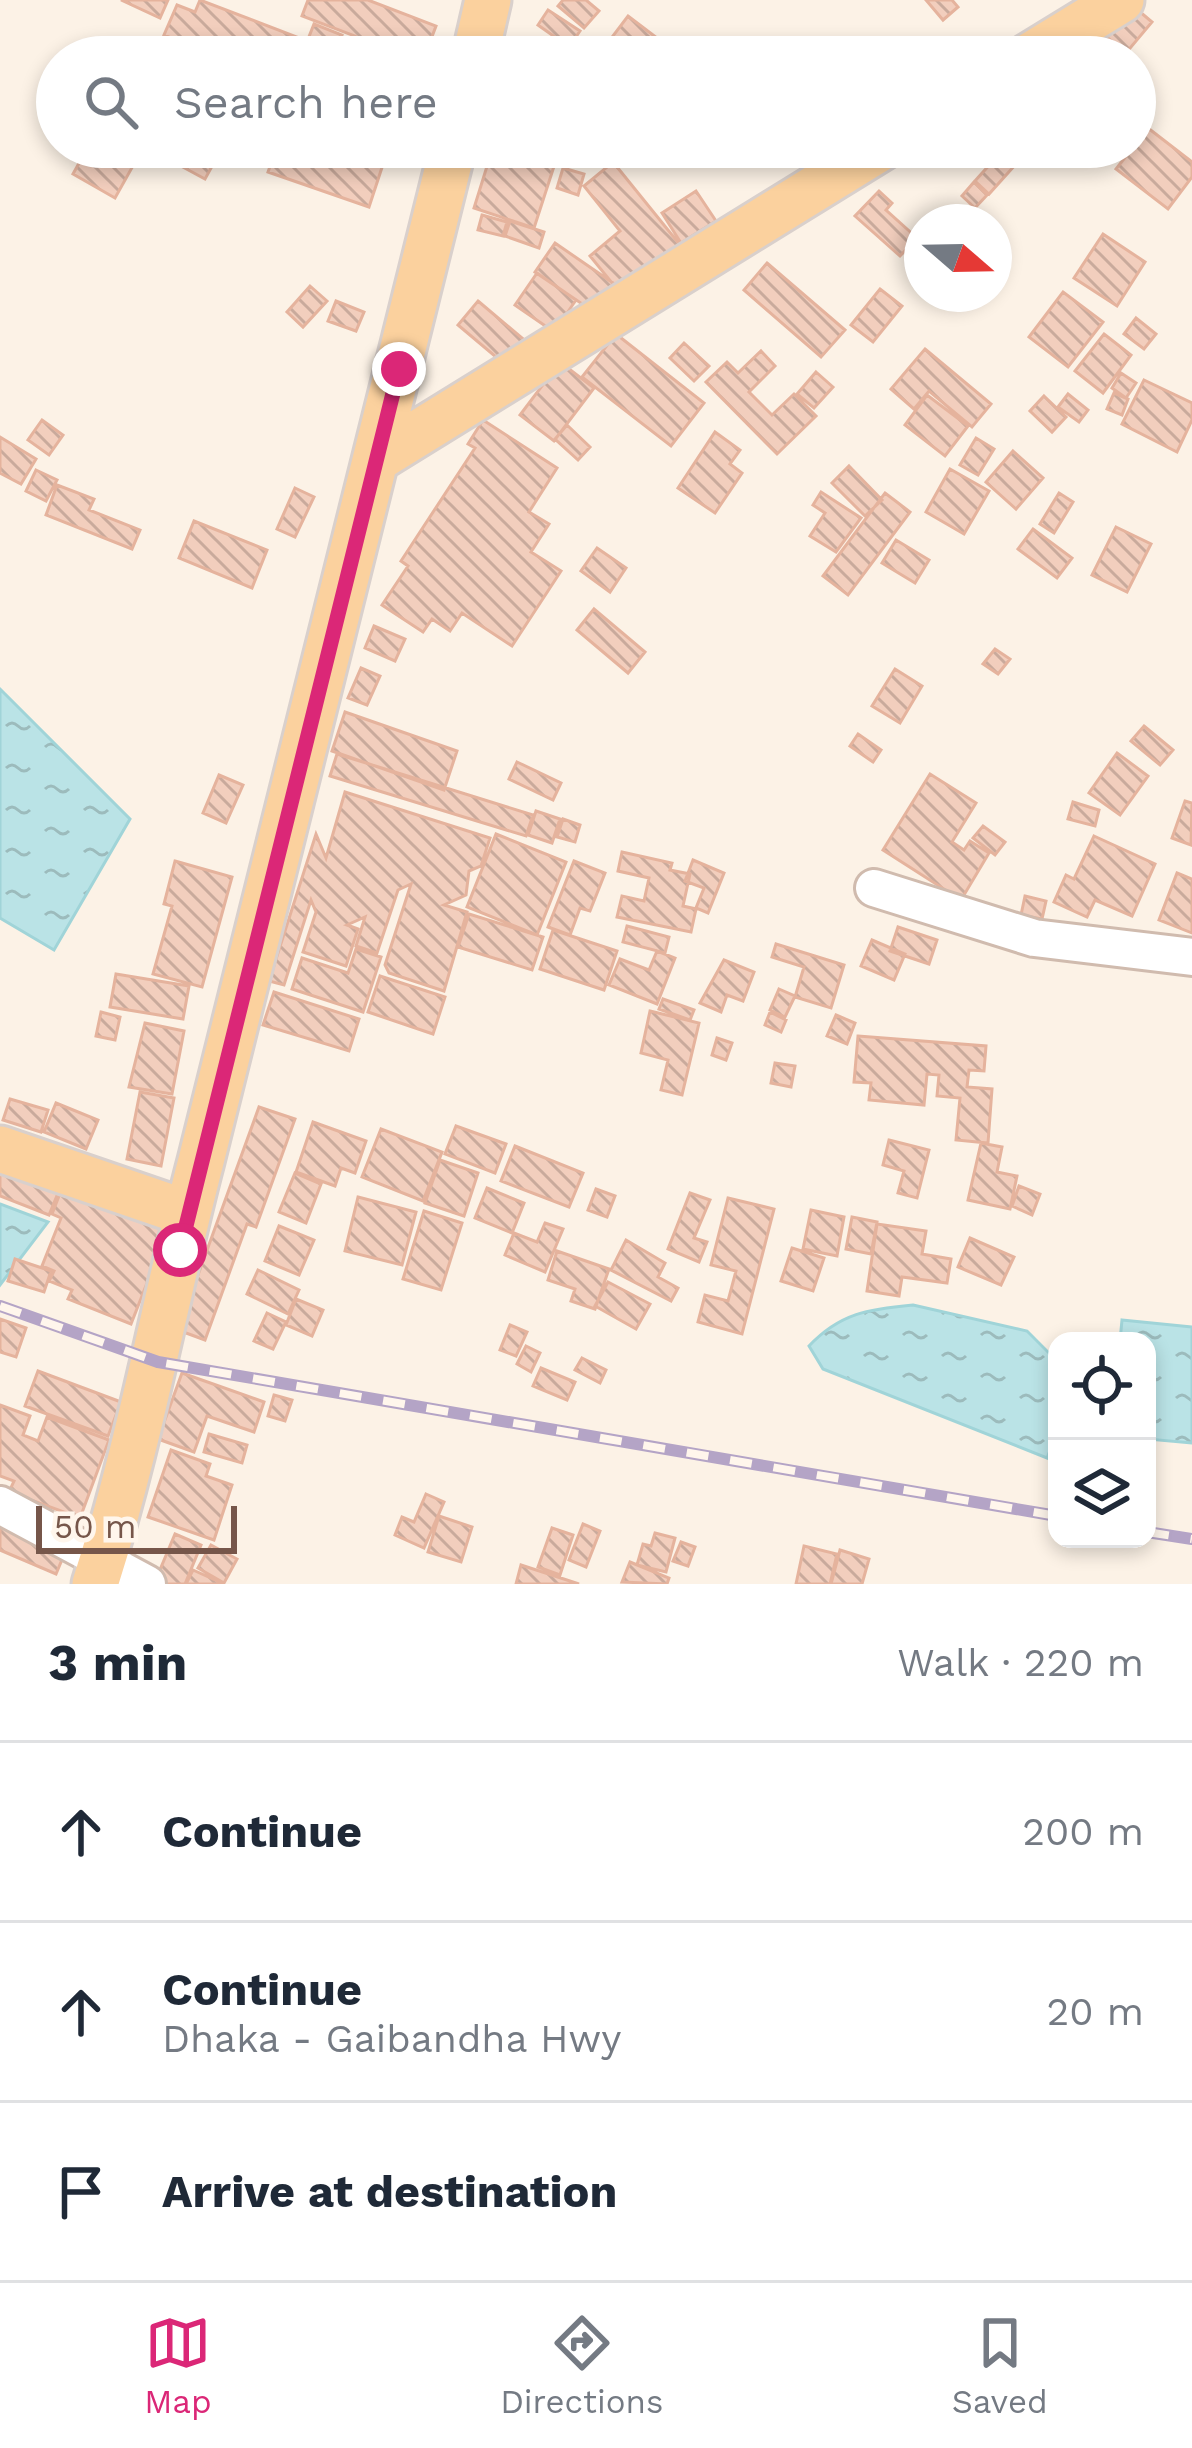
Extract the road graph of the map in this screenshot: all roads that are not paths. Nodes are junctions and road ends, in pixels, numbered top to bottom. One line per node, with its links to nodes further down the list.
1 (488, 0): 3 (main road)
2 (1120, 0): 4 (main road)
3 (480, 36)
4 (1062, 36)
5 (448, 168): 7 (main road)
6 (848, 168): 7 (main road)
7 (378, 458): 11 (main road)
8 (874, 888): 9 (street)
9 (1192, 957)
10 (0, 1149): 11 (main road)
11 (187, 1213): 13 (main road)
12 (0, 1505): 13 (street)
13 (99, 1571): 14 (street)
14 (147, 1584)

